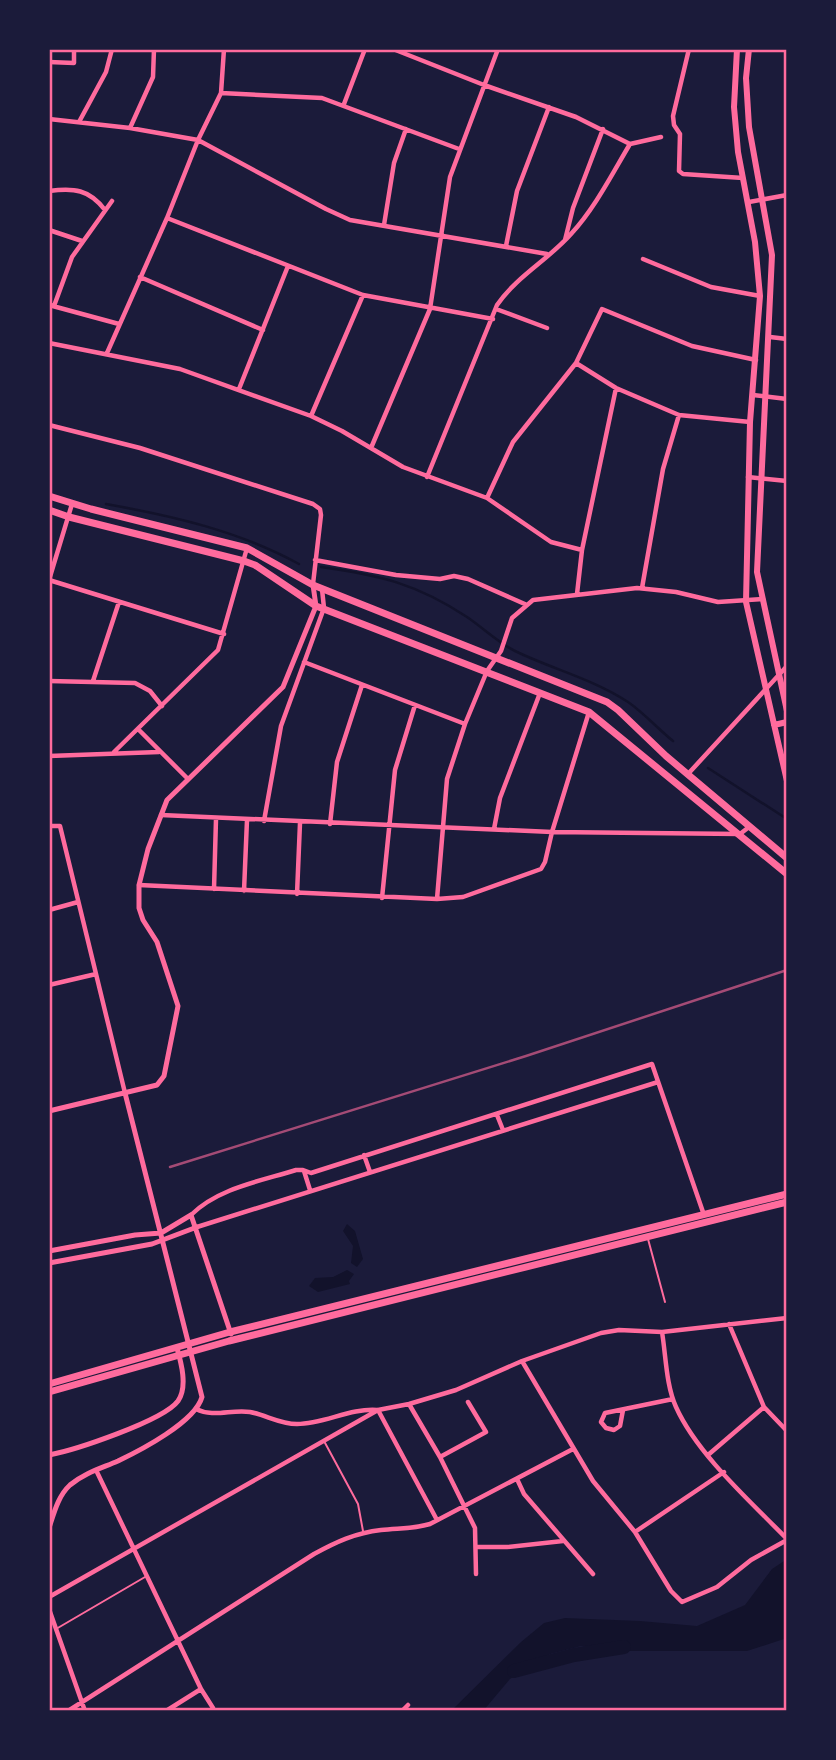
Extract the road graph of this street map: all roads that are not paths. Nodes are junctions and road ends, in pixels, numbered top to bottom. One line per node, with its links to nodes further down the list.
1 (74, 49): 11 (street)
2 (112, 49): 17 (street)
3 (154, 49): 18 (street)
4 (224, 49): 13 (street)
5 (365, 49): 14 (street)
6 (393, 49): 12 (street)
7 (498, 49): 12 (street)
8 (689, 49): 25 (street)
9 (737, 49): 25 (main road)
10 (749, 49): 29 (main road)
11 (49, 62)
12 (484, 85): 15 (street); 24 (street)
13 (221, 93): 14 (street); 22 (street)
14 (344, 104): 19 (street)
15 (549, 107): 20 (street); 38 (street)
16 (49, 119): 17 (street)
17 (79, 122): 18 (street)
18 (130, 128): 22 (street)
19 (406, 128): 24 (street); 33 (street)
20 (603, 130): 23 (street); 37 (street)
21 (661, 137): 23 (street)
22 (198, 140): 32 (street); 33 (street)
23 (631, 144): 37 (street)
24 (459, 149): 35 (street)
25 (743, 178): 30 (main road)
26 (49, 191): 31 (street)
27 (787, 195): 29 (street)
28 (112, 201): 31 (street)
29 (761, 201): 30 (street); 52 (main road)
30 (749, 202): 44 (main road)
31 (105, 210): 36 (street)
32 (167, 218): 41 (street); 42 (street)
33 (384, 225): 35 (street)
34 (49, 230): 36 (street)
35 (439, 235): 38 (street); 46 (street)
36 (82, 241): 45 (street)
37 (565, 241): 39 (street)
38 (506, 246): 39 (street)
39 (547, 254): 47 (street)
40 (643, 260): 44 (street)
41 (288, 266): 43 (street); 51 (street)
42 (140, 277): 49 (street); 51 (street)
43 (363, 295): 46 (street); 64 (street)
44 (760, 296): 56 (main road)
45 (52, 305): 49 (street)
46 (430, 309): 48 (street); 67 (street)
47 (496, 309): 48 (street); 50 (street)
48 (493, 319): 68 (street)
49 (120, 324): 55 (street)
50 (547, 328)
51 (263, 330): 59 (street)
52 (770, 337): 53 (street); 61 (main road)
53 (787, 339)
54 (49, 343): 55 (street)
55 (107, 353): 59 (street)
56 (756, 360): 57 (street); 60 (main road)
57 (576, 363): 58 (street); 73 (street)
58 (616, 388): 63 (street); 78 (street)
59 (239, 389): 64 (street)
60 (753, 395): 61 (street); 65 (main road)
61 (766, 397): 62 (street); 70 (main road)
62 (787, 400)
63 (679, 415): 65 (street); 84 (street)
64 (311, 416): 67 (street)
65 (750, 422): 69 (main road)
66 (49, 425): 80 (street)
67 (371, 448): 68 (street)
68 (427, 477): 73 (street)
69 (748, 477): 70 (street); 88 (main road)
70 (762, 480): 71 (street); 86 (main road)
71 (787, 481)
72 (49, 496): 74 (main road)
73 (486, 498): 78 (street)
74 (72, 504): 76 (street); 77 (main road)
75 (49, 510): 76 (main road)
76 (69, 517): 79 (main road); 81 (street)
77 (247, 548): 79 (street); 82 (main road)
78 (582, 550): 85 (street)
79 (244, 561): 90 (main road); 91 (street)
80 (314, 562): 82 (street); 89 (street)
81 (49, 580): 87 (street)
82 (313, 585): 83 (main road); 90 (street)
83 (322, 588): 90 (street); 92 (main road)
84 (642, 588): 85 (street); 88 (street)
85 (578, 594): 89 (street)
86 (763, 599): 88 (street); 96 (main road)
87 (119, 602): 91 (street); 98 (street)
88 (746, 602): 100 (main road)
89 (527, 605): 92 (street)
90 (320, 607): 93 (street); 95 (main road); 114 (street)
91 (223, 634): 103 (street)
92 (499, 654): 95 (street); 113 (main road)
93 (304, 662): 99 (street); 119 (street)
94 (787, 666): 96 (street)
95 (487, 671): 101 (main road); 107 (street)
96 (779, 675): 100 (street); 104 (main road)
97 (49, 681): 98 (street)
98 (93, 681): 103 (street)
99 (362, 685): 102 (street); 121 (street)
100 (766, 689): 108 (main road); 113 (street)
101 (540, 693): 105 (main road); 126 (street)
102 (415, 705): 107 (street); 123 (street)
103 (162, 706): 109 (street)
104 (787, 710)
105 (589, 712): 127 (street); 128 (main road)
106 (787, 722): 108 (main road)
107 (465, 724): 125 (street)
108 (774, 725): 115 (main road)
109 (138, 729): 110 (street); 111 (street)
110 (159, 751): 111 (street); 114 (street)
111 (114, 752): 112 (street)
112 (49, 757)
113 (687, 774): 124 (main road)
114 (188, 779): 116 (street)
115 (787, 781)
116 (160, 815): 117 (street); 131 (street)
117 (216, 819): 118 (street); 132 (street)
118 (247, 820): 119 (street); 133 (street)
119 (264, 821): 120 (street)
120 (300, 823): 121 (street); 134 (street)
121 (330, 824): 123 (street)
122 (49, 826): 137 (street)
123 (388, 826): 125 (street); 135 (street)
124 (750, 827): 128 (street); 129 (main road)
125 (442, 828): 126 (street); 136 (street)
126 (494, 830): 127 (street)
127 (552, 832): 128 (street); 136 (street)
128 (740, 834): 130 (main road)
129 (787, 858)
130 (787, 874)
131 (139, 885): 132 (street); 142 (street)
132 (214, 889): 133 (street)
133 (244, 891): 134 (street)
134 (297, 894): 135 (street)
135 (382, 898): 136 (street)
136 (437, 899)
137 (78, 902): 138 (street); 139 (street)
138 (49, 910)
139 (96, 974): 140 (street); 142 (street)
140 (49, 985)
141 (658, 1082): 144 (street); 145 (street); 153 (street)
142 (125, 1093): 143 (street); 156 (street)
143 (49, 1111)
144 (497, 1115): 145 (street); 146 (street)
145 (502, 1130): 148 (street)
146 (365, 1155): 147 (street); 148 (street)
147 (303, 1170): 149 (street); 152 (street)
148 (370, 1172): 149 (street)
149 (310, 1190): 154 (street)
150 (787, 1194): 153 (main road)
151 (787, 1202): 153 (main road)
152 (191, 1215): 154 (street); 156 (street)
153 (705, 1218): 155 (main road); 157 (main road)
154 (197, 1227): 156 (street); 164 (street)
155 (645, 1228): 157 (lane); 164 (main road)
156 (162, 1236): 158 (street); 159 (street); 173 (street)
157 (647, 1237): 160 (lane); 164 (main road)
158 (49, 1251)
159 (49, 1263)
160 (664, 1302)
161 (787, 1318): 162 (street)
162 (729, 1324): 163 (street); 172 (street)
163 (662, 1332): 166 (street); 169 (street)
164 (232, 1336): 165 (main road)
165 (178, 1351): 167 (main road); 168 (main road); 179 (street)
166 (522, 1361): 171 (street); 178 (street)
167 (49, 1384)
168 (49, 1392)
169 (673, 1399): 175 (street); 180 (street)
170 (468, 1402): 181 (street)
171 (409, 1404): 174 (street); 181 (street)
172 (764, 1407): 176 (street); 180 (street)
173 (196, 1409): 174 (street); 182 (street)
174 (378, 1410): 177 (street); 186 (street)
175 (623, 1410): 175 (street)
176 (787, 1431)
177 (323, 1439): 188 (lane); 193 (street)
178 (573, 1449): 184 (street); 189 (street)
179 (49, 1455)
180 (708, 1455): 183 (street)
181 (440, 1457): 185 (street)
182 (96, 1470): 187 (street); 193 (street)
183 (724, 1472): 189 (street); 190 (street)
184 (517, 1479): 185 (street); 191 (street)
185 (464, 1505): 186 (street); 192 (street)
186 (437, 1520): 188 (street)
187 (49, 1528)
188 (363, 1532): 200 (street)
189 (635, 1532): 190 (street)
190 (787, 1540)
191 (563, 1541): 192 (street); 195 (street)
192 (477, 1547): 194 (street)
193 (132, 1549): 196 (street); 197 (street)
194 (476, 1574)
195 (593, 1574)
196 (146, 1577): 199 (lane); 200 (street)
197 (49, 1597)
198 (49, 1609): 199 (street)
199 (56, 1629): 202 (street)
200 (179, 1641): 201 (street); 202 (street)
201 (201, 1689): 204 (street); 207 (street)
202 (82, 1702): 205 (street); 206 (street)
203 (408, 1705): 208 (street)
204 (213, 1708)
205 (68, 1711)
206 (85, 1711)
207 (166, 1711)
208 (402, 1711)

